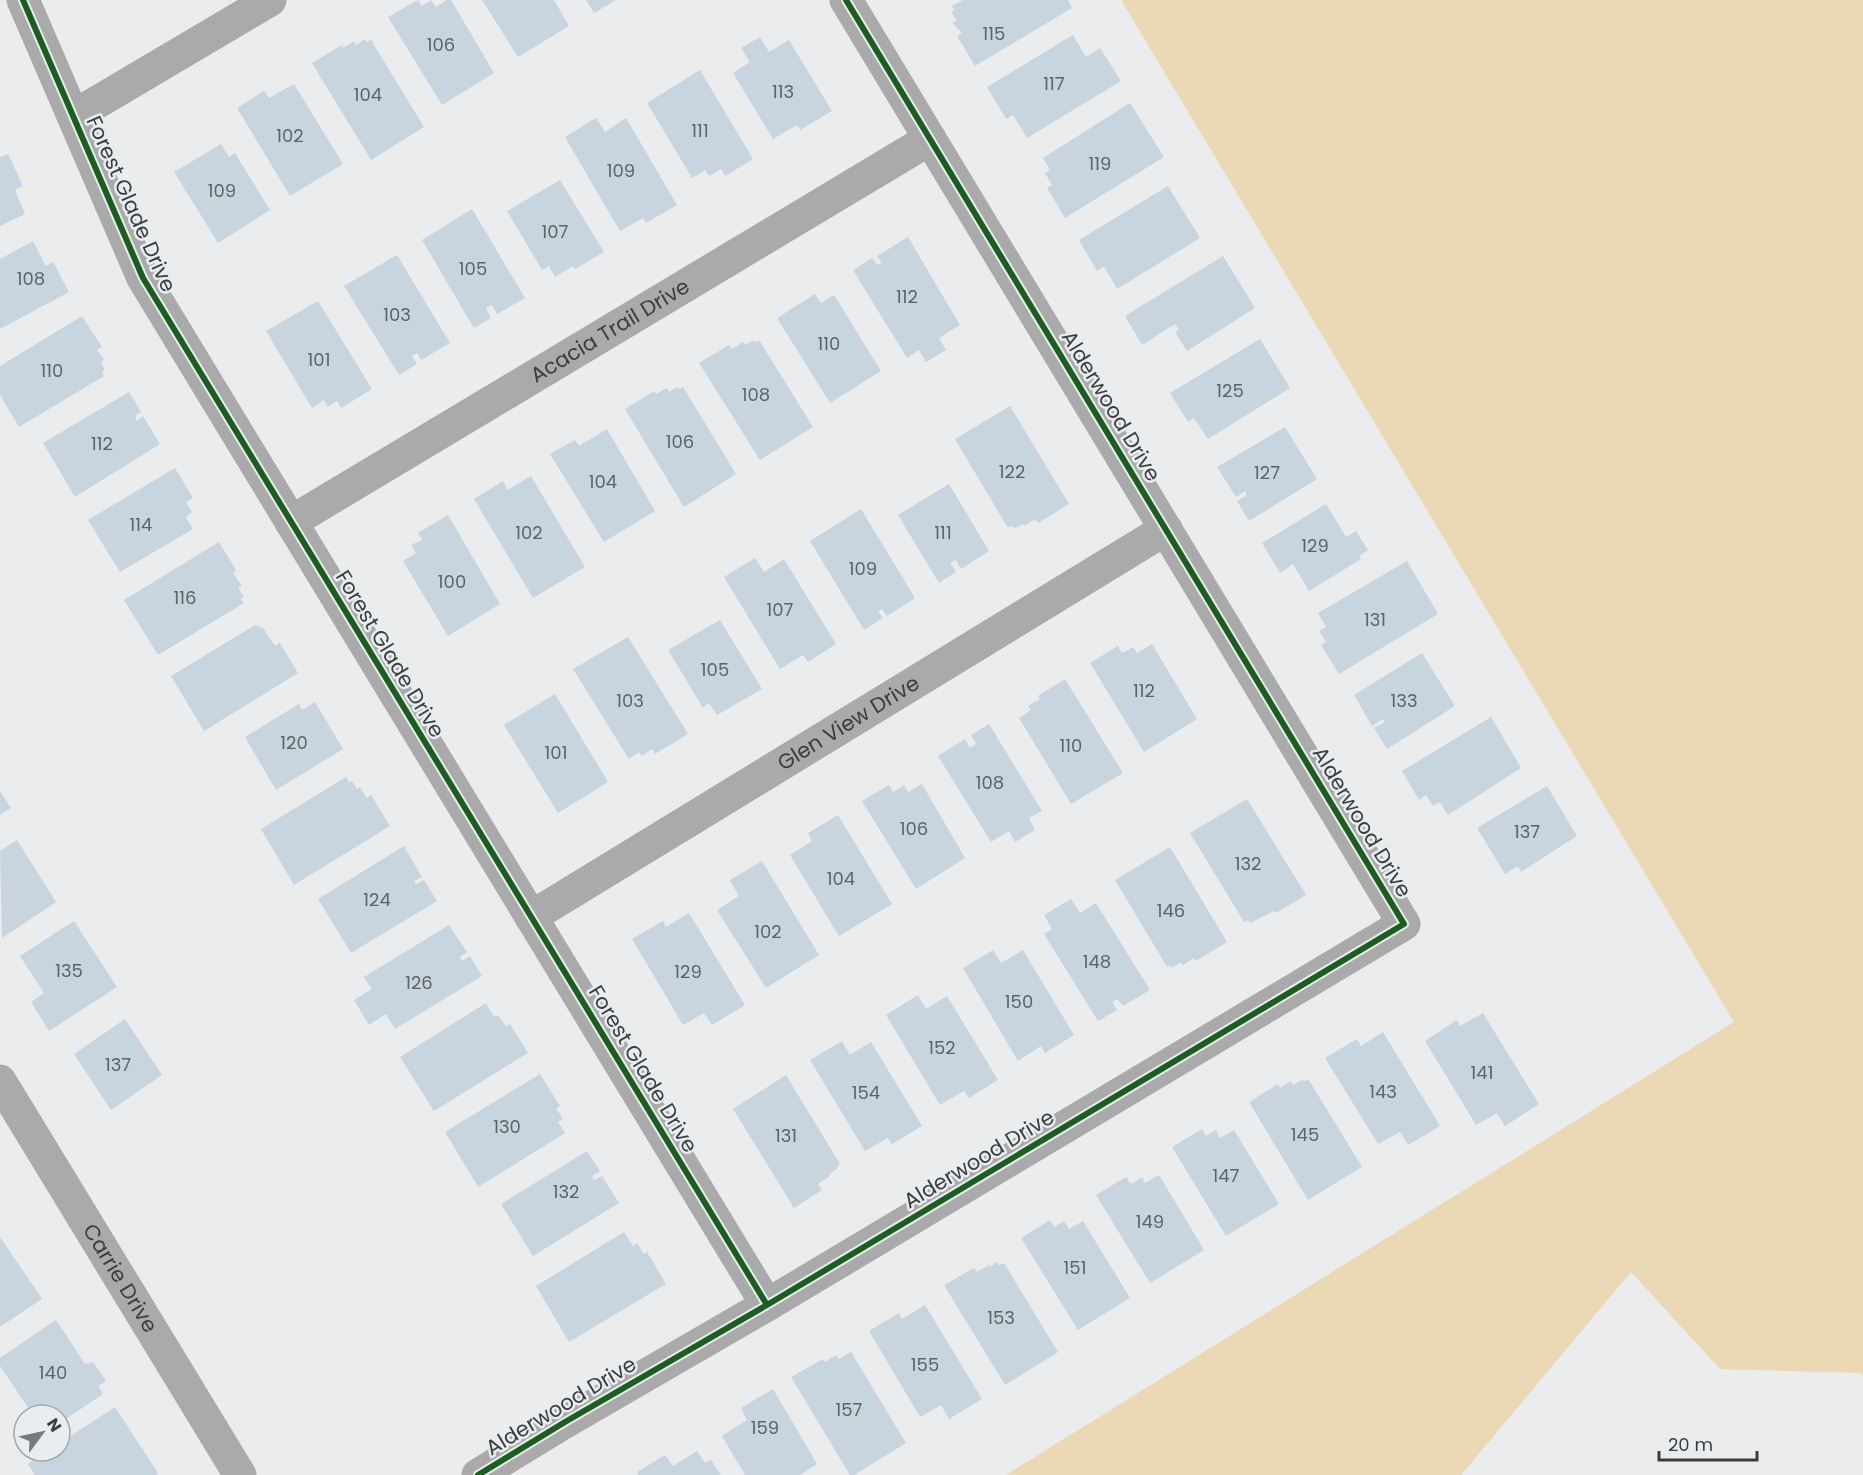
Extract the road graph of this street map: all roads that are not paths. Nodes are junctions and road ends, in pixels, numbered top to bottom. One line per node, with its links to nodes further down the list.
1 (23, 0): 4 (street, Forest Glade Drive)
2 (270, 0): 4 (street)
3 (846, 0): 5 (street, Alderwood Drive)
4 (74, 116): 6 (street, Forest Glade Drive)
5 (930, 139): 6 (street, Acacia Trail Drive); 7 (street, Alderwood Drive)
6 (291, 522): 8 (street, Forest Glade Drive)
7 (1166, 530): 8 (street, Glen View Drive); 10 (street, Alderwood Drive)
8 (531, 917): 10 (street, Forest Glade Drive)
9 (0, 1081): 11 (street, Carrie Drive)
10 (767, 1305): 12 (street, Alderwood Drive)
11 (240, 1475)
12 (478, 1475)

